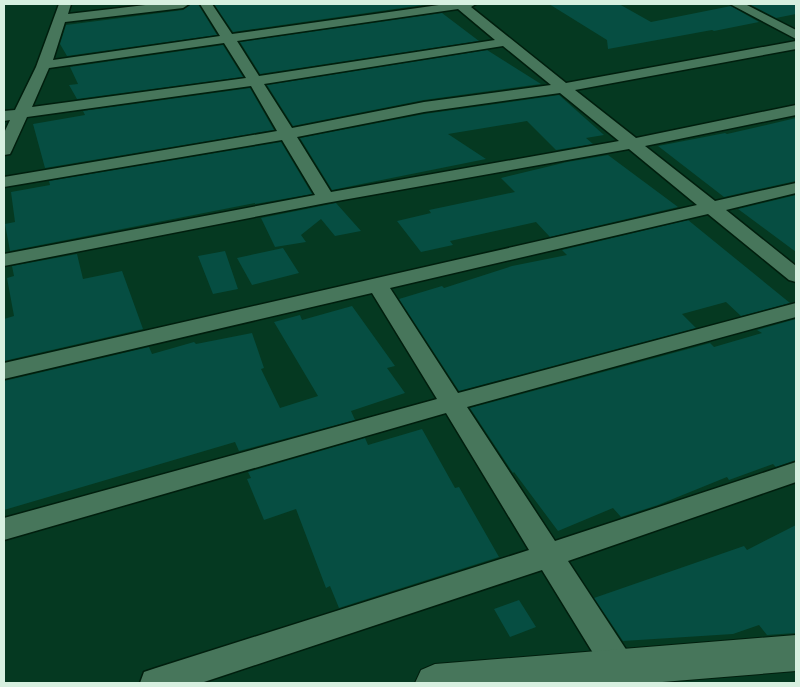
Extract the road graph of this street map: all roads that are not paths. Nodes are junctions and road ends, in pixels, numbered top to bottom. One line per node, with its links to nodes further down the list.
1 (64, 4): 6 (street)
2 (183, 4): 6 (street)
3 (206, 4): 10 (street)
4 (463, 4): 10 (street); 11 (street)
5 (736, 4): 8 (street)
6 (59, 18): 13 (street)
7 (796, 21): 8 (street)
8 (775, 24): 9 (street)
9 (796, 35)
10 (228, 38): 13 (street); 14 (street)
11 (506, 42): 14 (street); 15 (street)
12 (796, 45): 15 (street)
13 (44, 65): 17 (street)
14 (256, 81): 17 (street); 19 (street)
15 (563, 88): 19 (street); 20 (street)
16 (796, 110): 20 (street)
17 (21, 114): 18 (street); 21 (street)
18 (4, 116)
19 (288, 134): 22 (street); 24 (street)
20 (632, 144): 24 (street); 25 (street)
21 (4, 150)
22 (4, 182)
23 (796, 188): 25 (street)
24 (326, 198): 26 (street)
25 (711, 207): 27 (street); 28 (street)
26 (4, 260)
27 (796, 276)
28 (378, 286): 30 (street); 31 (street)
29 (796, 310): 31 (street)
30 (4, 371)
31 (451, 403): 33 (street); 34 (street)
32 (796, 472): 34 (street)
33 (4, 528)
34 (548, 556): 36 (street); 37 (street)
35 (796, 653): 36 (street)
36 (620, 668): 38 (street)
37 (156, 683)
38 (435, 683)

